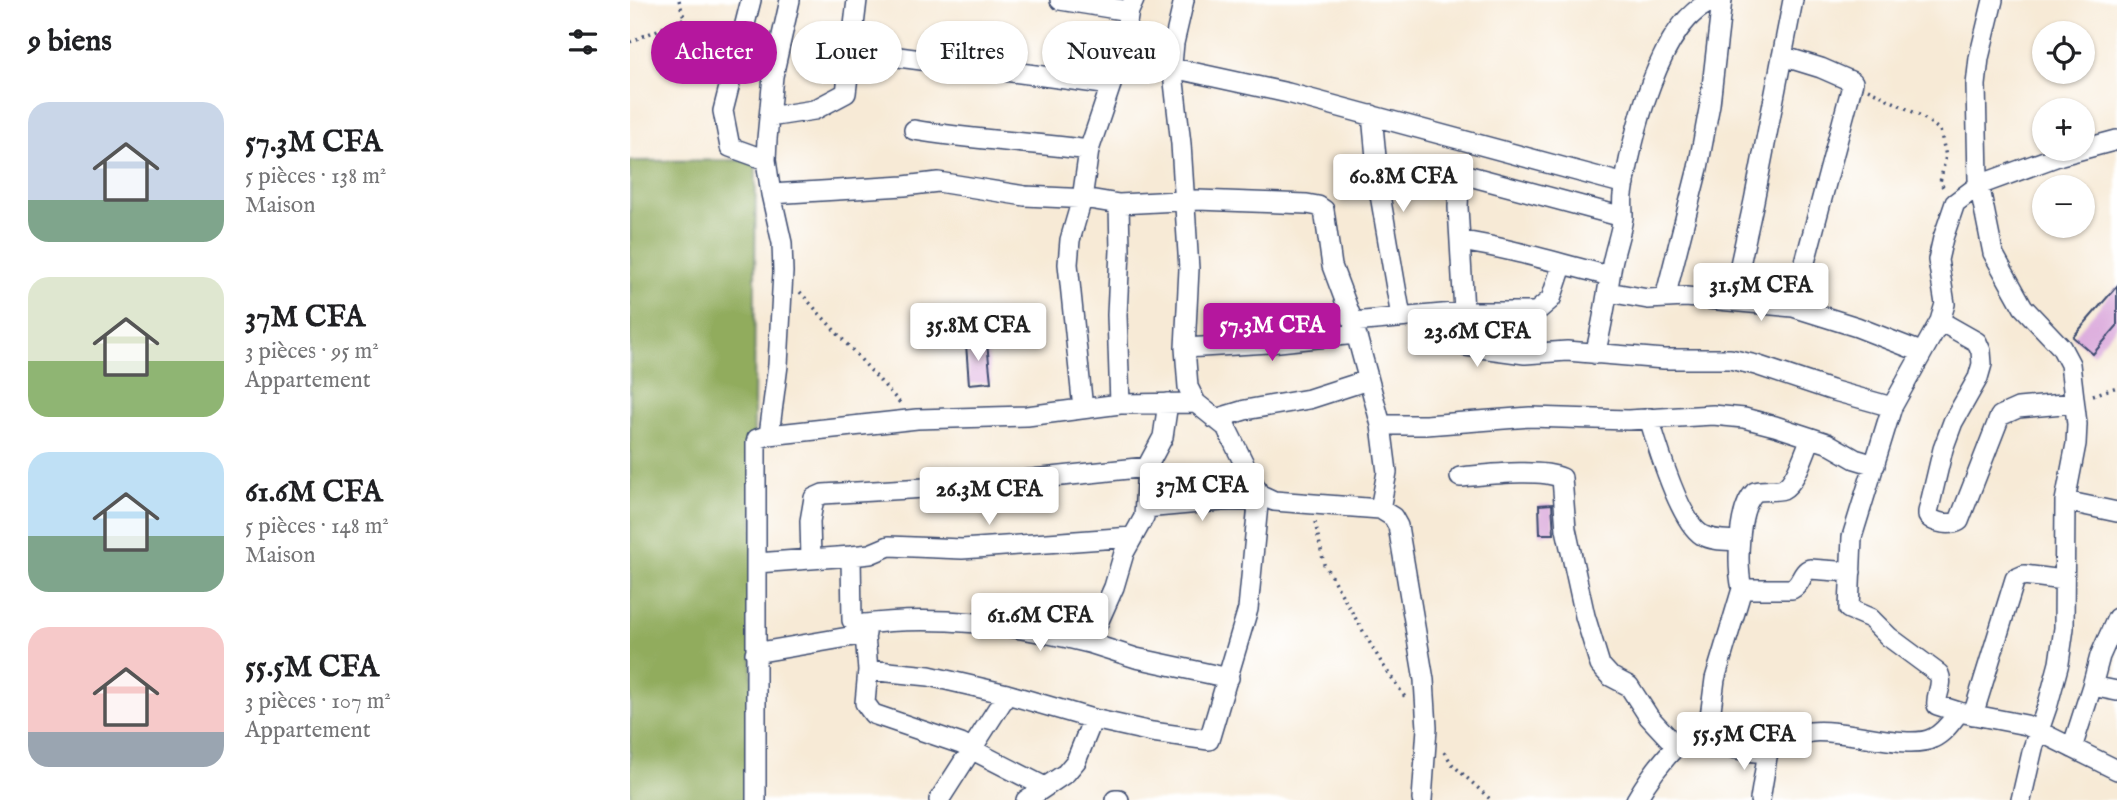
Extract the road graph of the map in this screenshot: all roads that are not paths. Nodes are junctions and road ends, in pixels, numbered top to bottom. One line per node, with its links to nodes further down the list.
1 (751, 0): 24 (street)
2 (790, 0): 20 (street)
3 (857, 0): 11 (street)
4 (1060, 0): 10 (street)
5 (1184, 0): 12 (street)
6 (1716, 0): 25 (street)
7 (1722, 0): 35 (street)
8 (1793, 0): 13 (street)
9 (1993, 0): 26 (street)
10 (1132, 5): 18 (street)
11 (855, 21)
12 (1179, 21)
13 (1782, 56): 36 (street); 37 (street)
14 (902, 57): 18 (street)
15 (1180, 70): 19 (street)
16 (848, 84): 20 (street)
17 (1175, 84): 29 (street)
18 (1111, 85): 23 (street)
19 (1372, 115): 25 (street); 39 (street)
20 (769, 117): 24 (street)
21 (914, 130): 23 (street)
22 (2117, 140): 26 (street)
23 (1089, 150): 28 (street)
24 (766, 160): 27 (street)
25 (1625, 184): 31 (street)
26 (1979, 185): 40 (street); 48 (street)
27 (771, 194): 28 (street); 55 (street)
28 (1082, 199): 30 (street); 51 (street)
29 (1184, 200): 30 (street); 41 (street); 42 (street)
30 (1119, 204): 49 (street)
31 (1623, 216): 32 (street); 34 (street)
32 (1461, 241): 33 (street); 38 (street)
33 (1562, 266): 34 (street); 38 (street)
34 (1609, 284): 35 (street); 44 (street)
35 (1665, 298): 36 (street)
36 (1732, 301): 37 (street)
37 (1793, 307): 43 (street)
38 (1465, 312): 39 (street); 44 (street)
39 (1401, 317): 41 (street)
40 (1940, 321): 43 (street); 48 (street)
41 (1354, 328): 42 (street); 45 (street)
42 (1185, 348): 47 (street)
43 (1921, 352): 50 (street)
44 (1595, 354): 50 (street)
45 (1368, 380): 53 (street); 54 (street)
46 (1168, 403): 47 (street); 49 (street); 58 (street)
47 (1196, 403): 53 (street)
48 (2074, 403): 61 (street)
49 (1120, 404): 51 (street)
50 (1892, 407): 57 (street)
51 (1083, 409): 55 (street)
52 (1649, 418): 54 (street); 56 (street); 66 (street)
53 (1215, 419): 60 (street)
54 (1381, 425): 63 (street)
55 (769, 435): 69 (street)
56 (1811, 438): 57 (street); 66 (street)
57 (1875, 466): 70 (street)
58 (1147, 467): 62 (street); 68 (street)
59 (1460, 477): 86 (street)
60 (1259, 497): 62 (street); 63 (street); 78 (street)
61 (2065, 501): 64 (street); 71 (street)
62 (1145, 508): 65 (street)
63 (1380, 509): 95 (street)
64 (2117, 512)
65 (1132, 537): 67 (street); 75 (street)
66 (1740, 541): 72 (street)
67 (850, 556): 68 (street); 74 (street)
68 (811, 559): 69 (street)
69 (757, 563): 76 (street)
70 (1851, 572): 72 (street); 82 (street)
71 (2063, 580): 82 (street); 84 (street)
72 (1742, 589): 85 (street)
73 (2117, 618): 79 (street)
74 (865, 629): 75 (street); 76 (street); 77 (street)
75 (1089, 643): 78 (street)
76 (755, 653): 92 (street)
77 (868, 670): 81 (street); 88 (street)
78 (1228, 678): 83 (street)
79 (2092, 686): 80 (street); 87 (street)
80 (2117, 691)
81 (1007, 694): 83 (street); 88 (street)
82 (1966, 714): 84 (street); 89 (street)
83 (1093, 719): 91 (street)
84 (2039, 730): 87 (street); 98 (street)
85 (1707, 740): 86 (street); 89 (street)
86 (1676, 746): 96 (street)
87 (2072, 748): 90 (street)
88 (972, 749): 91 (street); 93 (street)
89 (1768, 751): 97 (street)
90 (2117, 770)
91 (1045, 787): 94 (street)
92 (756, 800)
93 (939, 800)
94 (1026, 800)
95 (1422, 800)
96 (1636, 800)
97 (1759, 800)
98 (2021, 800)

